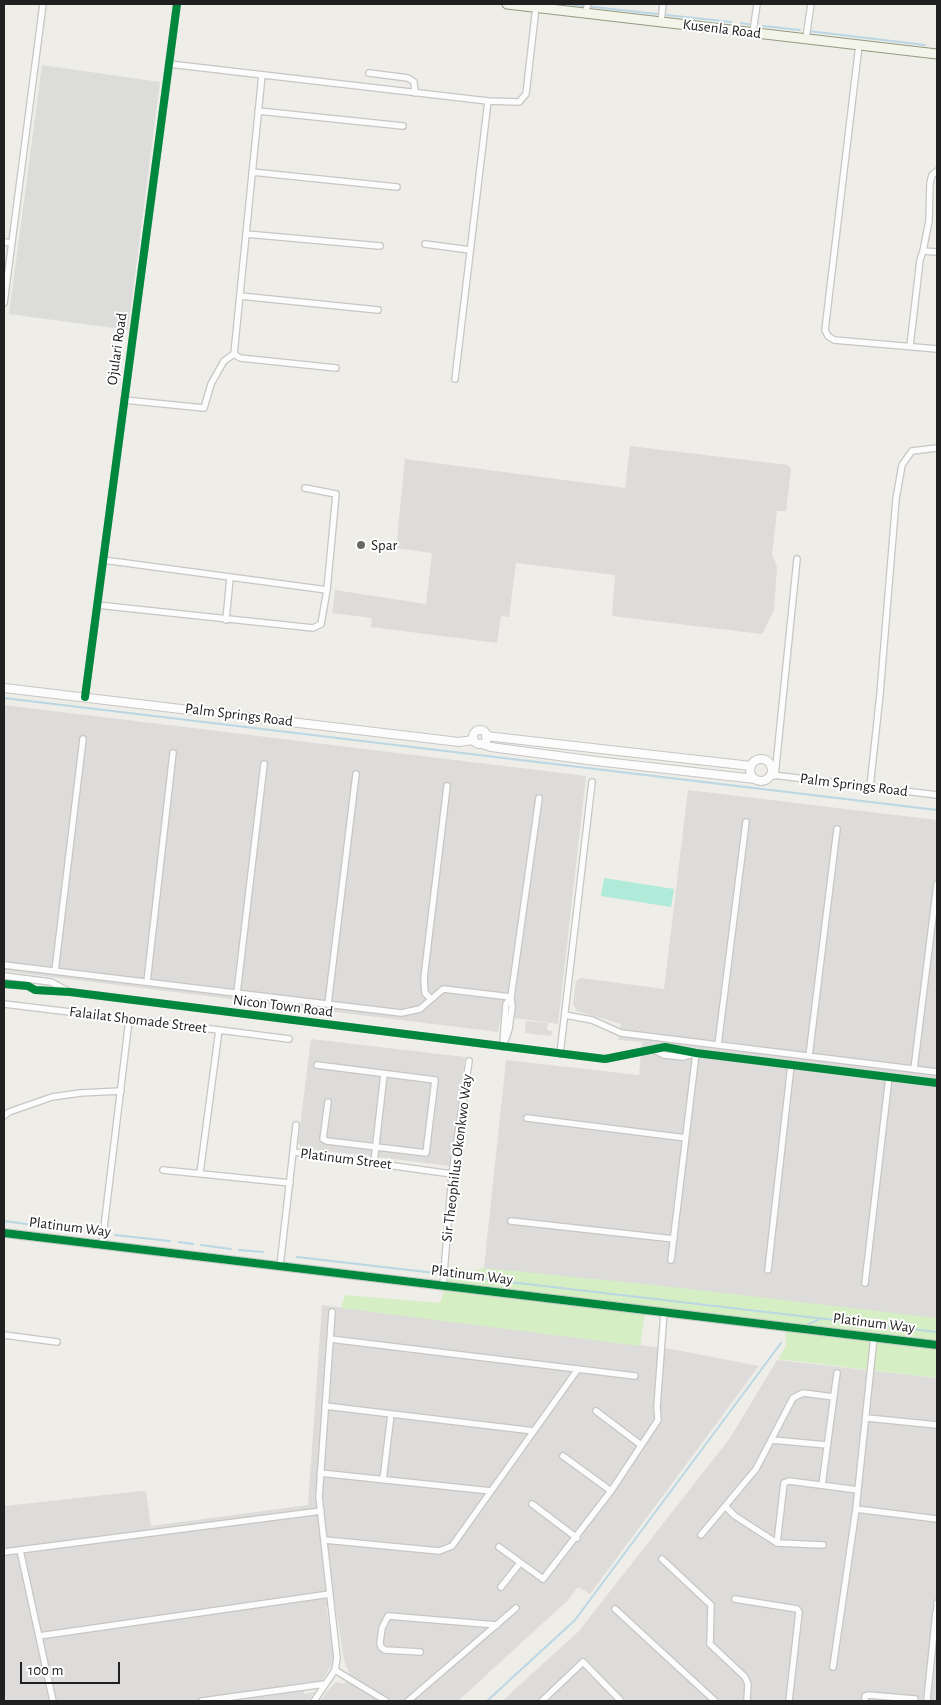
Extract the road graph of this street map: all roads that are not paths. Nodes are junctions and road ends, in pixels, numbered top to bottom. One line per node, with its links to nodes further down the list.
1 (44, 4): 26 (street)
2 (177, 4): 14 (street, Ojulari Road)
3 (507, 4): 7 (main road, Kusenla Road)
4 (663, 4): 9 (street)
5 (757, 4): 10 (street)
6 (811, 4): 11 (street)
7 (536, 7): 8 (main road, Kusenla Road); 18 (street)
8 (586, 8): 9 (main road, Kusenla Road)
9 (661, 22): 10 (main road, Kusenla Road)
10 (753, 32): 11 (main road, Kusenla Road)
11 (806, 38): 12 (main road, Kusenla Road)
12 (859, 45): 13 (main road, Kusenla Road); 35 (street)
13 (937, 54)
14 (169, 64): 16 (street); 40 (street, Ojulari Road)
15 (369, 73): 17 (street)
16 (262, 75): 17 (street); 19 (street)
17 (415, 93): 18 (street)
18 (488, 101): 29 (street)
19 (258, 111): 20 (street); 22 (street)
20 (403, 126)
21 (937, 171): 30 (street)
22 (252, 172): 23 (street); 24 (street)
23 (397, 187)
24 (246, 234): 28 (street); 32 (street)
25 (4, 242): 26 (street)
26 (12, 243): 33 (street)
27 (425, 244): 29 (street)
28 (380, 246)
29 (470, 250): 39 (street)
30 (923, 250): 31 (street); 35 (street)
31 (937, 252)
32 (240, 296): 34 (street); 37 (street)
33 (4, 303)
34 (378, 310)
35 (910, 346): 36 (street)
36 (937, 349)
37 (234, 354): 38 (street); 40 (street)
38 (336, 368)
39 (455, 379)
40 (124, 400): 44 (street, Ojulari Road)
41 (937, 448): 63 (street)
42 (305, 488): 46 (street)
43 (796, 559): 59 (street)
44 (103, 560): 45 (street); 47 (street, Ojulari Road)
45 (230, 578): 46 (street); 48 (street)
46 (327, 590): 48 (street)
47 (97, 605): 48 (street); 50 (street, Ojulari Road)
48 (226, 620)
49 (4, 688): 50 (street, Palm Springs Road)
50 (85, 697): 53 (street, Palm Springs Road)
51 (486, 736): 53 (street); 54 (street); 57 (street)
52 (83, 739): 70 (street)
53 (474, 740): 54 (street)
54 (482, 744): 60 (street)
55 (173, 752): 74 (street)
56 (264, 764): 79 (street)
57 (751, 766): 59 (street); 60 (street)
58 (356, 774): 83 (street)
59 (773, 775): 60 (street); 63 (street, Palm Springs Road)
60 (755, 779)
61 (592, 782): 84 (street)
62 (447, 786): 81 (street)
63 (870, 787): 64 (street, Palm Springs Road)
64 (937, 795)
65 (539, 798): 80 (street)
66 (746, 822): 88 (street)
67 (837, 828): 92 (street)
68 (937, 884): 96 (street)
69 (4, 965): 70 (street)
70 (55, 971): 74 (street)
71 (4, 976): 72 (street, Nicon Town Road)
72 (29, 979): 73 (street, Nicon Town Road); 76 (street)
73 (51, 982): 77 (street); 78 (street, Nicon Town Road)
74 (146, 982): 79 (street)
75 (4, 984): 76 (street, Nicon Town Road)
76 (28, 986): 77 (street, Nicon Town Road)
77 (50, 992): 78 (street, Nicon Town Road)
78 (70, 992): 89 (street, Nicon Town Road)
79 (237, 993): 83 (street)
80 (511, 997): 81 (street); 89 (street)
81 (431, 999): 83 (street)
82 (4, 1004): 85 (street, Falailat Shomade Street)
83 (328, 1004)
84 (565, 1015): 88 (street); 91 (street)
85 (129, 1020): 86 (street, Falailat Shomade Street); 101 (street)
86 (219, 1030): 87 (street); 111 (street, Falailat Shomade Street)
87 (289, 1039)
88 (718, 1045): 92 (street)
89 (503, 1047): 91 (street, Nicon Town Road)
90 (696, 1053): 91 (street, Nicon Town Road); 95 (street, Nicon Town Road); 106 (street)
91 (560, 1054)
92 (810, 1056): 96 (street)
93 (469, 1061): 112 (street, Sir Theophilus Okonkwo Way)
94 (317, 1065): 98 (street)
95 (791, 1065): 99 (street, Nicon Town Road); 120 (street)
96 (914, 1069): 97 (street)
97 (937, 1072)
98 (384, 1074): 107 (street); 107 (street)
99 (889, 1077): 100 (street, Nicon Town Road); 121 (street)
100 (937, 1082)
101 (121, 1091): 103 (street); 117 (street)
102 (328, 1102): 107 (street)
103 (4, 1116)
104 (527, 1118): 106 (street)
105 (296, 1125): 108 (street)
106 (686, 1138): 116 (street)
107 (374, 1148): 109 (street)
108 (293, 1152): 109 (street, Platinum Street); 113 (street, Platinum Street)
109 (374, 1162): 112 (street, Platinum Street)
110 (164, 1170): 111 (street)
111 (200, 1174): 113 (street)
112 (452, 1174): 122 (street, Sir Theophilus Okonkwo Way)
113 (290, 1183): 119 (street, Platinum Street)
114 (511, 1221): 116 (street)
115 (4, 1233): 117 (street, Platinum Way)
116 (674, 1239): 118 (street)
117 (102, 1244): 119 (street, Platinum Way)
118 (671, 1260)
119 (280, 1266): 122 (street, Platinum Way)
120 (768, 1270)
121 (865, 1283)
122 (443, 1285): 124 (street, Platinum Way)
123 (332, 1312): 127 (street)
124 (664, 1312): 126 (street, Platinum Way); 141 (street)
125 (4, 1335): 128 (street)
126 (874, 1337): 129 (street, Platinum Way); 137 (street)
127 (330, 1339): 130 (street); 134 (street)
128 (57, 1342)
129 (937, 1345)
130 (578, 1369): 132 (street); 139 (street)
131 (837, 1373): 133 (street)
132 (635, 1376)
133 (834, 1397): 140 (street); 142 (street)
134 (325, 1406): 136 (street); 144 (street)
135 (596, 1411): 141 (street)
136 (391, 1414): 139 (street); 145 (street)
137 (867, 1418): 138 (street); 147 (street)
138 (937, 1426)
139 (534, 1430): 148 (street)
140 (772, 1440): 142 (street); 151 (street)
141 (640, 1445): 149 (street)
142 (827, 1445): 146 (street)
143 (563, 1456): 149 (street)
144 (320, 1473): 145 (street); 153 (street)
145 (383, 1480): 148 (street)
146 (822, 1485): 147 (street); 158 (street)
147 (858, 1490): 152 (street)
148 (491, 1491): 157 (street)
149 (611, 1491): 156 (street)
150 (532, 1504): 156 (street)
151 (726, 1507): 155 (street); 158 (street)
152 (856, 1509): 154 (street); 175 (street)
153 (321, 1510): 157 (street); 161 (street)
154 (937, 1519)
155 (701, 1535)
156 (577, 1538): 164 (street)
157 (325, 1540): 166 (street)
158 (777, 1543): 159 (street)
159 (823, 1545)
160 (499, 1547): 164 (street)
161 (20, 1550): 162 (street); 173 (street)
162 (4, 1552)
163 (662, 1559): 189 (street)
164 (520, 1564): 165 (street)
165 (501, 1587)
166 (330, 1594): 173 (street); 176 (street)
167 (735, 1599): 190 (street)
168 (937, 1603): 171 (street)
169 (516, 1608): 172 (street)
170 (615, 1609): 188 (street)
171 (937, 1612): 180 (street)
172 (497, 1625): 174 (street); 185 (street)
173 (39, 1636): 181 (street)
174 (420, 1652)
175 (834, 1667)
176 (335, 1670): 177 (street); 184 (street)
177 (325, 1684): 182 (street); 183 (street)
178 (894, 1699): 179 (street); 191 (street)
179 (916, 1700)
180 (927, 1700)
181 (53, 1701)
182 (202, 1701)
183 (314, 1701)
184 (386, 1701)
185 (408, 1701)
186 (542, 1701): 187 (street)
187 (621, 1701)
188 (715, 1701)
189 (747, 1701)
190 (789, 1701)
191 (864, 1701)

